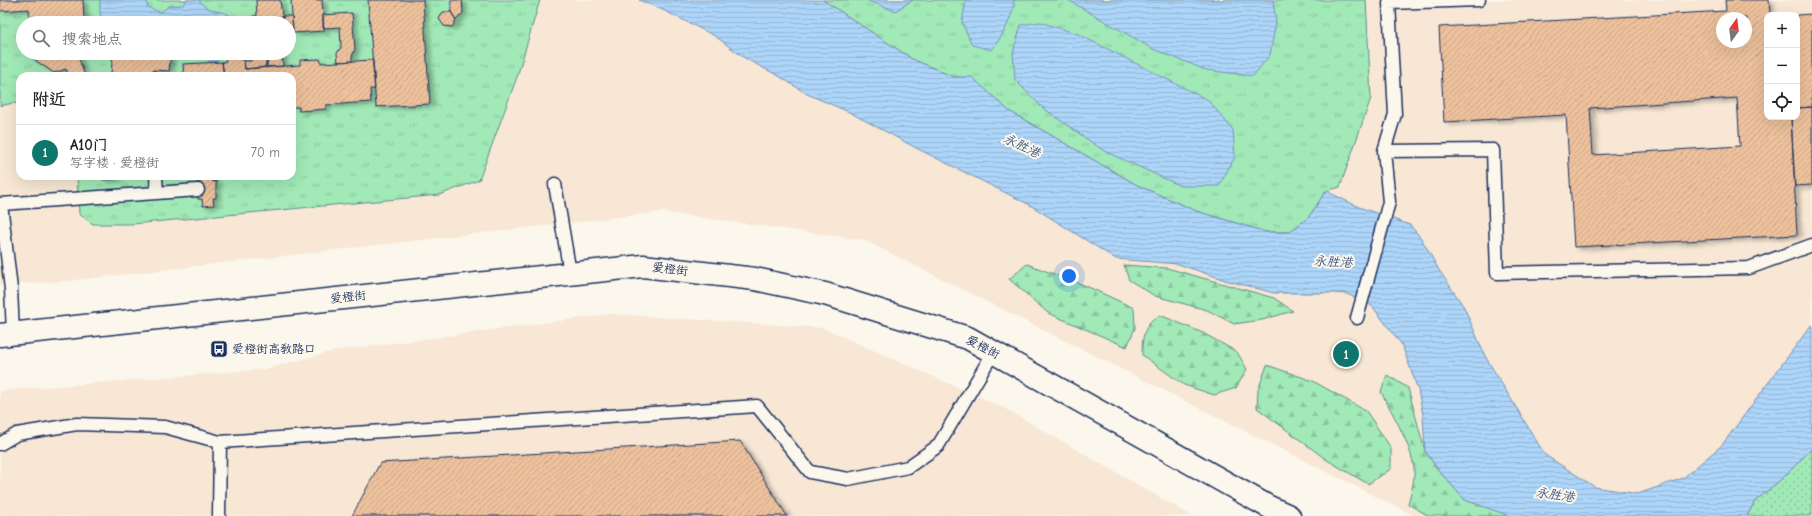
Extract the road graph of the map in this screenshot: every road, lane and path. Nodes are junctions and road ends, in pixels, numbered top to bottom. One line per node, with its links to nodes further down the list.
1 (1480, 0): 2 (lane)
2 (1384, 151): 8 (lane); 10 (lane)
3 (156, 180): 6 (lane)
4 (555, 184): 9 (lane)
5 (198, 190): 6 (lane)
6 (157, 193): 7 (lane)
7 (1, 204): 11 (lane)
8 (1812, 245)
9 (570, 273): 11 (street, 爱橙街); 12 (street, 爱橙街)
10 (1357, 318)
11 (6, 334)
12 (993, 353): 13 (lane); 16 (street, 爱橙街)
13 (220, 442): 14 (lane); 15 (lane)
14 (0, 444)
15 (219, 516)
16 (1289, 516)

